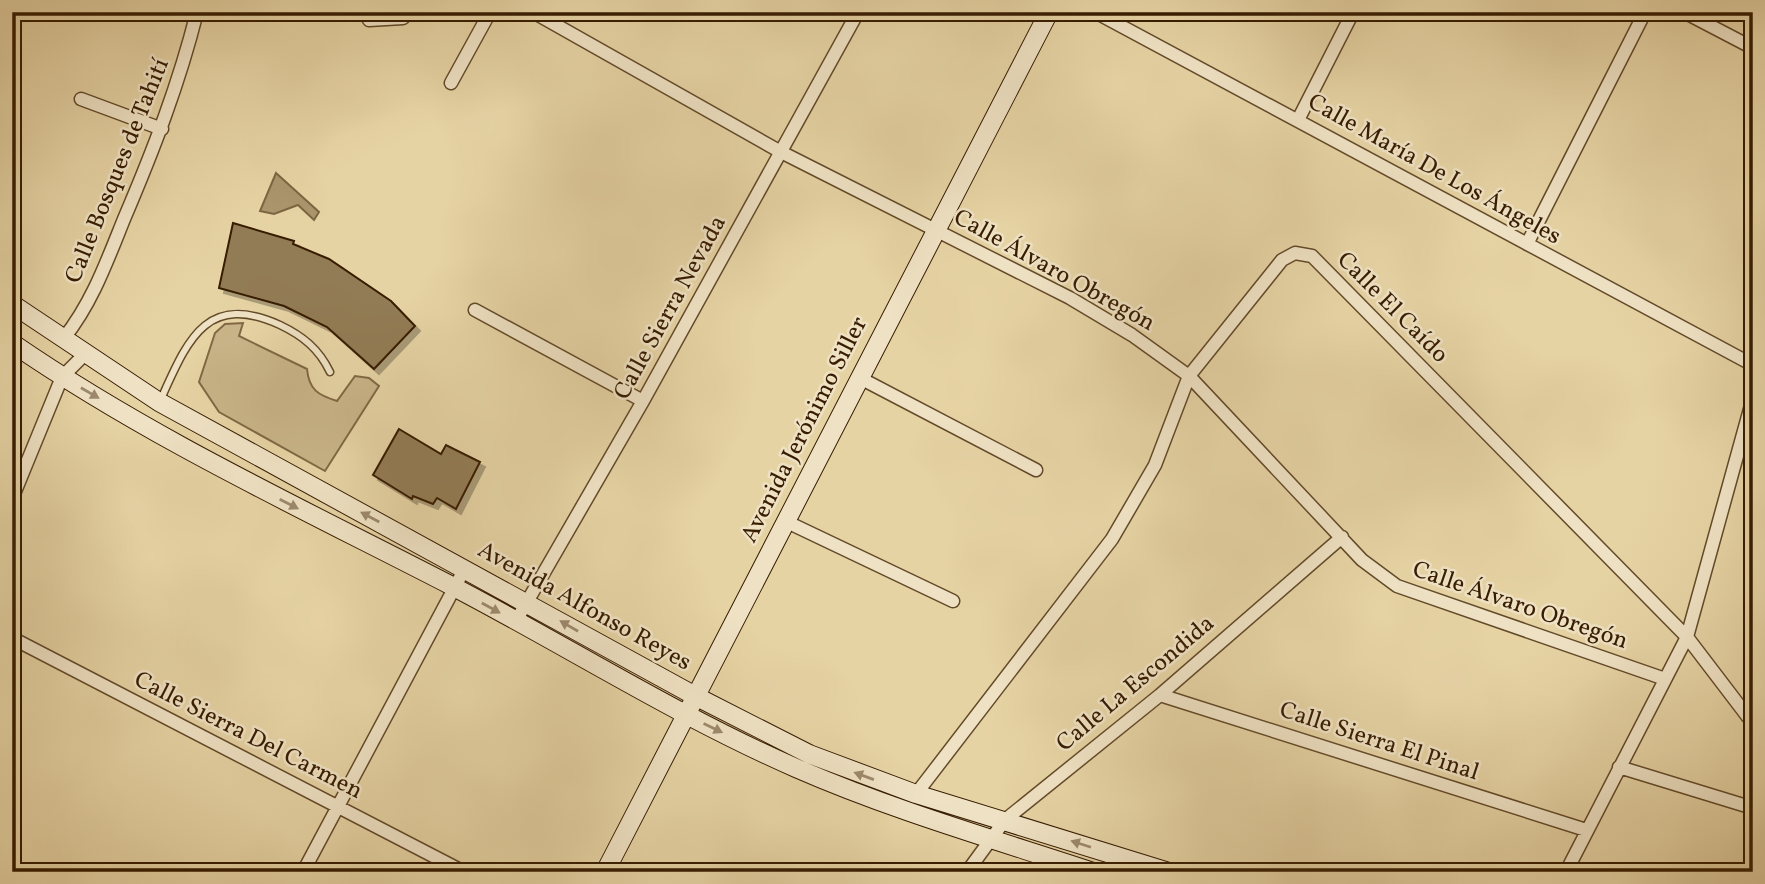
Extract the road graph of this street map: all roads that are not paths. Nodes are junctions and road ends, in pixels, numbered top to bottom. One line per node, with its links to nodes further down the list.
1 (197, 12): 16 (street, Calle Bosques de Tahití)
2 (409, 12): 11 (street)
3 (491, 12): 13 (street)
4 (533, 12): 17 (street, Calle Álvaro Obregón)
5 (858, 12): 17 (street, Calle Sierra Nevada)
6 (1049, 12): 18 (main road, Avenida Jerónimo Siller)
7 (1095, 12): 15 (street, Calle María De Los Ángeles)
8 (1353, 12): 15 (street)
9 (1646, 12): 19 (street)
10 (1684, 12): 12 (street)
11 (369, 20)
12 (1753, 48)
13 (451, 83)
14 (81, 99): 16 (street)
15 (1298, 120): 19 (street, Calle María De Los Ángeles)
16 (162, 130): 22 (street, Calle Bosques de Tahití)
17 (781, 152): 18 (street, Calle Álvaro Obregón); 31 (street, Calle Sierra Nevada)
18 (936, 229): 27 (street, Calle Álvaro Obregón); 29 (main road, Avenida Jerónimo Siller)
19 (1527, 244): 25 (street, Calle María De Los Ángeles)
20 (12, 304): 22 (main road, Avenida Alfonso Reyes)
21 (475, 310): 31 (street)
22 (64, 338): 24 (main road, Avenida Alfonso Reyes)
23 (12, 343): 28 (main road, Avenida Alfonso Reyes)
24 (86, 353): 28 (street); 32 (main road, Avenida Alfonso Reyes)
25 (1753, 365)
26 (330, 372): 32 (lane)
27 (1189, 376): 36 (street, Calle Álvaro Obregón); 42 (street, Calle El Caído); 50 (street, Calle El Caído)
28 (62, 377): 34 (street); 38 (main road, Avenida Alfonso Reyes, one-way to 38)
29 (860, 378): 33 (street); 35 (main road, Avenida Jerónimo Siller)
30 (1753, 398): 42 (street)
31 (643, 401): 40 (street, Calle Sierra Nevada)
32 (159, 402): 37 (main road, Avenida Alfonso Reyes, one-way to 32)
33 (1036, 470)
34 (12, 499)
35 (785, 521): 39 (street); 46 (main road, Avenida Jerónimo Siller)
36 (1342, 537): 44 (street, Calle Álvaro Obregón); 45 (street, Calle La Escondida)
37 (465, 568): 38 (street); 40 (main road, Avenida Alfonso Reyes)
38 (455, 588): 41 (main road, Avenida Alfonso Reyes, one-way to 41); 51 (street)
39 (953, 601)
40 (527, 602): 41 (street, Calle Sierra Nevada); 46 (main road, Avenida Alfonso Reyes, one-way to 40)
41 (516, 621): 47 (main road, Avenida Alfonso Reyes)
42 (1687, 637): 44 (street); 48 (street)
43 (12, 638): 51 (street, Calle Sierra Del Carmen)
44 (1665, 679): 49 (street)
45 (1160, 695): 53 (street, Calle La Escondida); 54 (street, Calle Sierra El Pinal)
46 (696, 697): 47 (main road, Avenida Jerónimo Siller); 50 (main road, Avenida Alfonso Reyes, one-way to 46)
47 (687, 716): 55 (main road, Avenida Alfonso Reyes, one-way to 55); 58 (main road, Avenida Jerónimo Siller)
48 (1748, 717)
49 (1619, 767): 52 (street); 54 (street)
50 (916, 794): 53 (main road, Avenida Alfonso Reyes)
51 (337, 805): 56 (street); 57 (street, Calle Sierra Del Carmen)
52 (1753, 808)
53 (1005, 820): 55 (street, Calle La Escondida); 61 (main road, Avenida Alfonso Reyes, one-way to 53)
54 (1586, 830): 62 (street)
55 (992, 839): 59 (street, Calle La Escondida); 60 (main road, Avenida Alfonso Reyes)
56 (303, 872)
57 (464, 872)
58 (605, 872)
59 (967, 872)
60 (1093, 872)
61 (1169, 872)
62 (1566, 872)

